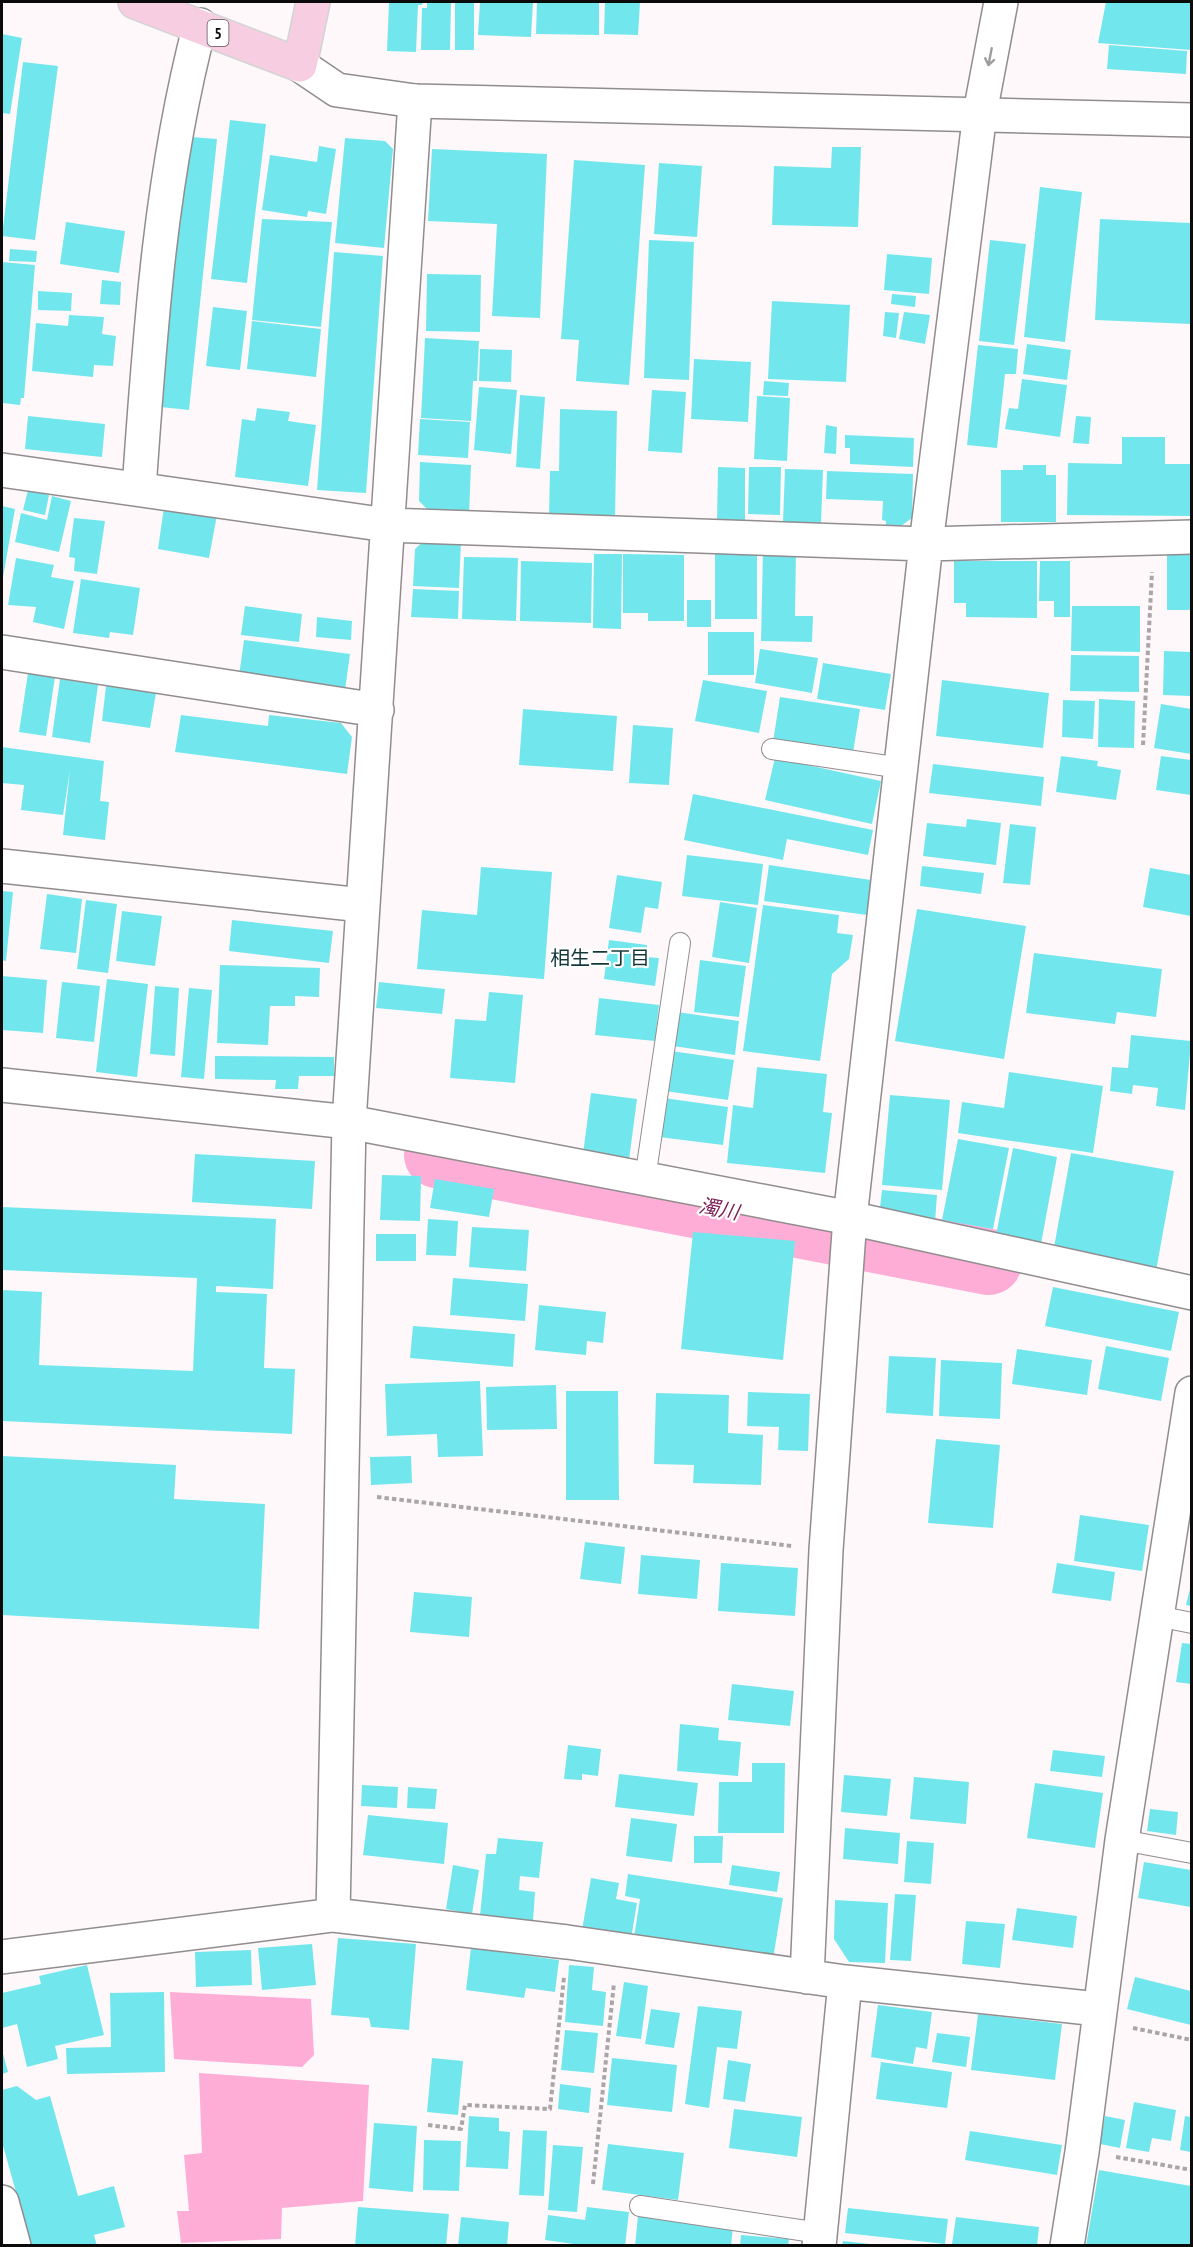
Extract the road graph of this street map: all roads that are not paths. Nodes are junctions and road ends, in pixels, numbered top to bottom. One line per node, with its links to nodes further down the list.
1 (135, 2): 4 (main road, 5)
2 (313, 2): 5 (main road)
3 (1001, 2): 7 (street, one-way to 7)
4 (200, 25): 5 (main road, 5); 10 (street)
5 (300, 65): 6 (street)
6 (415, 101): 7 (street); 11 (street)
7 (980, 113): 8 (street); 13 (street)
8 (1191, 120)
9 (2, 470): 10 (street)
10 (139, 489): 11 (street)
11 (387, 525): 13 (street); 15 (street)
12 (1191, 537): 13 (street)
13 (926, 544): 17 (street)
14 (2, 652): 15 (street)
15 (377, 710): 19 (street)
16 (772, 748): 17 (lane)
17 (901, 768): 24 (street)
18 (2, 866): 19 (street)
19 (362, 905): 22 (street)
20 (680, 943): 23 (lane)
21 (2, 1085): 22 (street)
22 (349, 1122): 23 (street); 31 (street)
23 (645, 1179): 24 (street)
24 (850, 1231): 25 (street); 33 (street)
25 (1191, 1293)
26 (1191, 1393): 27 (street)
27 (1157, 1616): 28 (lane); 29 (street)
28 (1191, 1623)
29 (1122, 1840): 30 (lane); 35 (street)
30 (1191, 1853)
31 (333, 1915): 32 (street); 33 (street)
32 (2, 1957)
33 (807, 1977): 34 (street)
34 (845, 1982): 35 (street); 38 (street)
35 (1098, 2015): 40 (street)
36 (2, 2202): 39 (street)
37 (640, 2206): 38 (lane)
38 (820, 2239)
39 (14, 2246)
40 (1067, 2246)

